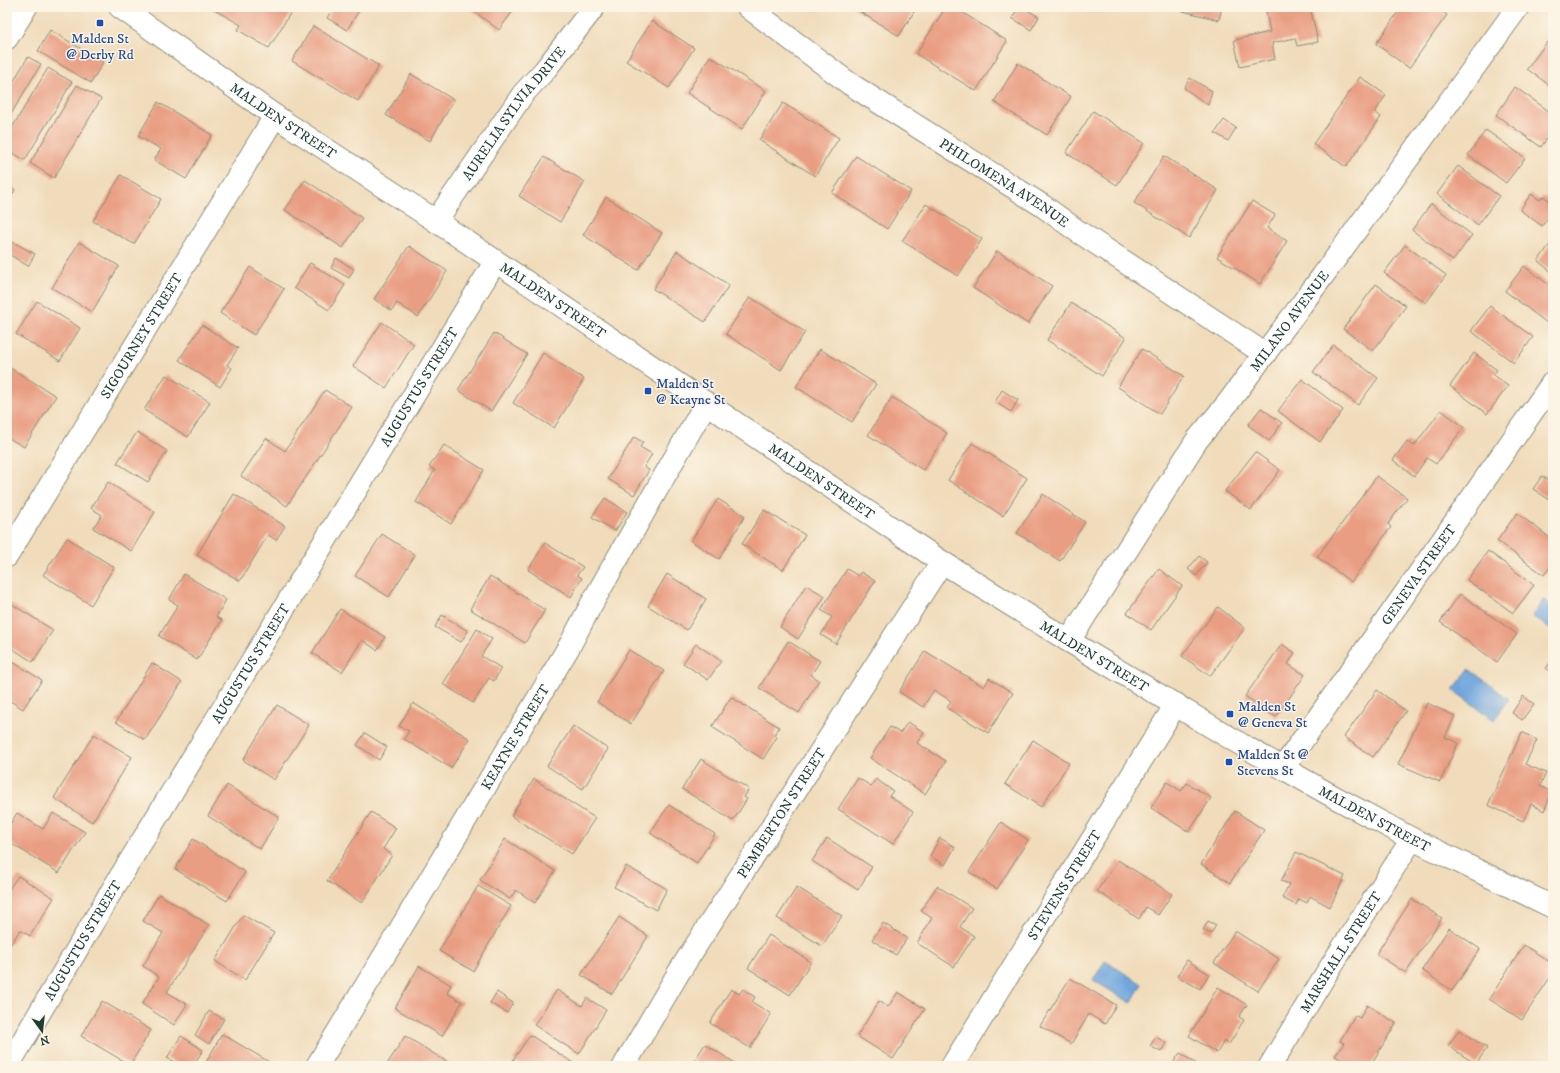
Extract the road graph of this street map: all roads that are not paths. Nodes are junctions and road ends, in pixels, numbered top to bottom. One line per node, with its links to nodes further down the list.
1 (26, 7): 6 (street)
2 (120, 7): 7 (street, MALDEN STREET)
3 (594, 7): 8 (street, AURELIA SYLVIA DRIVE)
4 (748, 7): 10 (street, PHILOMENA AVENUE)
5 (1518, 7): 10 (street, MILANO AVENUE)
6 (7, 38)
7 (275, 116): 8 (street, MALDEN STREET); 13 (street, SIGOURNEY STREET)
8 (436, 221): 9 (street, MALDEN STREET)
9 (495, 262): 12 (street, MALDEN STREET); 20 (street, AUGUSTUS STREET)
10 (1265, 354): 15 (street, MILANO AVENUE)
11 (1553, 382): 17 (street, GENEVA STREET)
12 (706, 403): 14 (street, MALDEN STREET); 21 (street, KEAYNE STREET)
13 (7, 556)
14 (942, 562): 15 (street, MALDEN STREET); 22 (street, PEMBERTON STREET)
15 (1068, 641): 16 (street, MALDEN STREET)
16 (1176, 704): 17 (street, MALDEN STREET); 23 (street, STEVENS STREET)
17 (1283, 768): 18 (street, MALDEN STREET)
18 (1412, 839): 19 (street, MALDEN STREET); 24 (street, MARSHALL STREET)
19 (1553, 907)
20 (8, 1066)
21 (317, 1066)
22 (624, 1066)
23 (952, 1066)
24 (1270, 1066)

